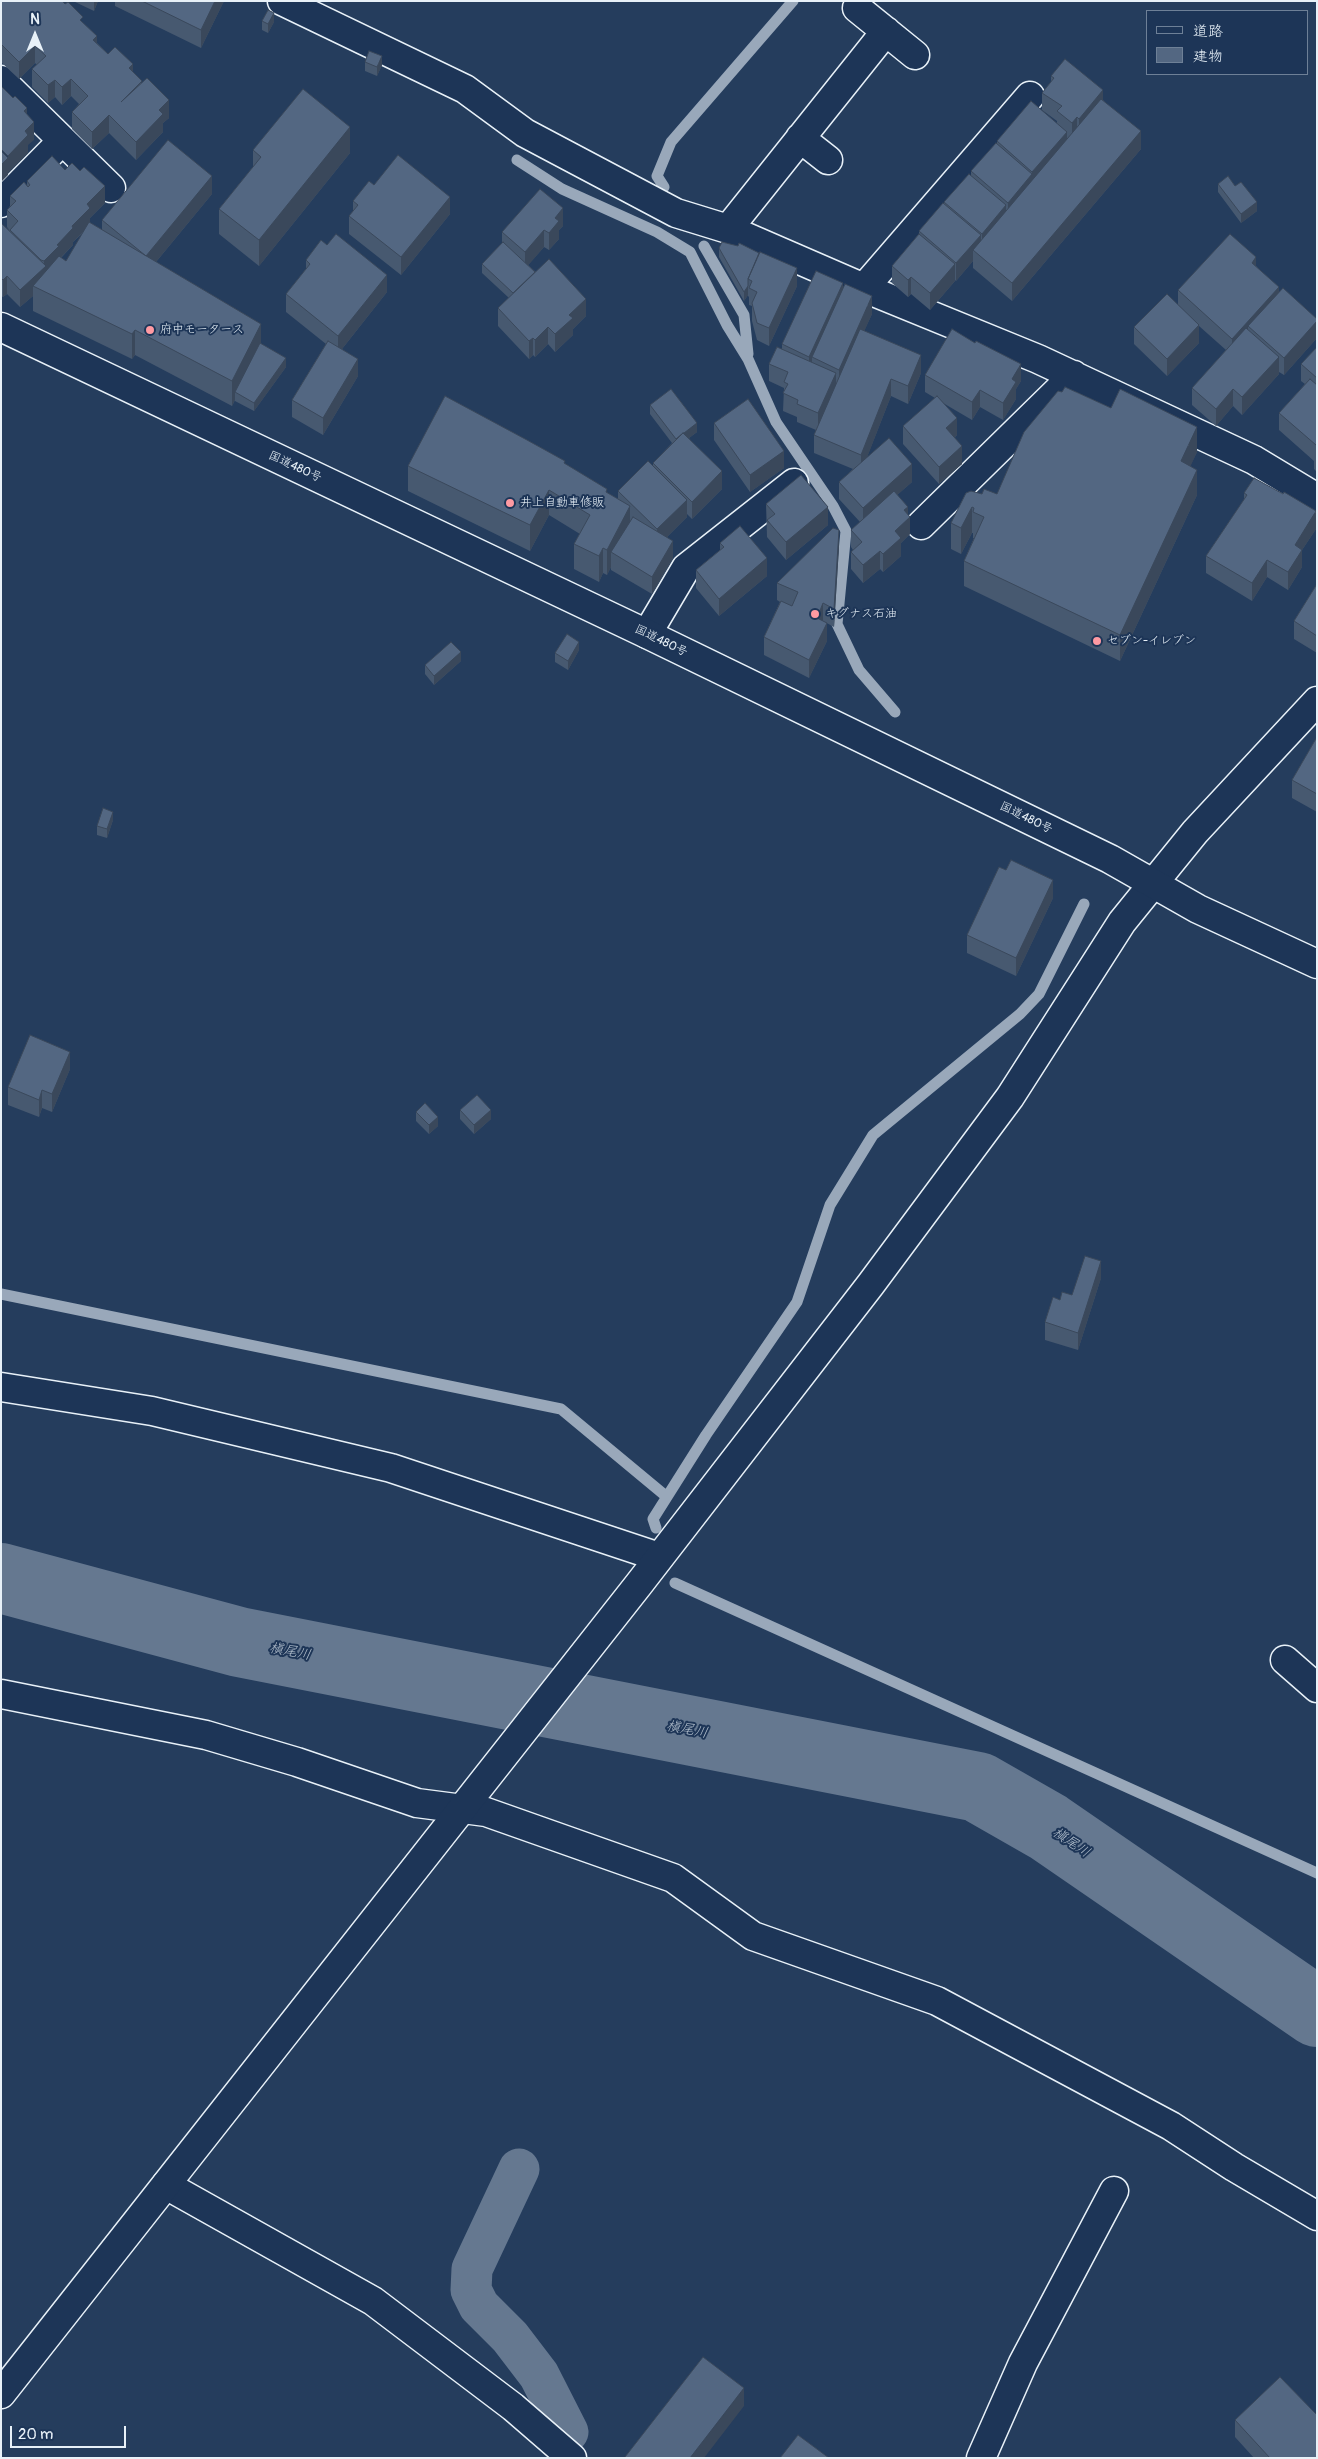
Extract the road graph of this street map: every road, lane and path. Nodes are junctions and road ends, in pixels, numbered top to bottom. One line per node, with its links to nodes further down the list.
1 (282, 1): 12 (main road)
2 (857, 8): 3 (main road)
3 (886, 31): 4 (main road); 7 (main road)
4 (915, 55)
5 (1, 80): 8 (main road)
6 (1030, 96): 13 (main road)
7 (800, 138): 9 (main road); 12 (main road)
8 (62, 141): 10 (main road); 11 (main road)
9 (828, 160)
10 (111, 188)
11 (1, 203)
12 (728, 228): 13 (main road)
13 (864, 288): 15 (main road)
14 (1, 327): 19 (main road, 国道480号)
15 (1074, 375): 17 (main road); 18 (main road)
16 (794, 483): 19 (main road)
17 (1317, 498)
18 (921, 525)
19 (647, 634): 21 (main road, 国道480号)
20 (1317, 701): 21 (main road)
21 (1154, 884): 22 (main road, 国道480号); 24 (main road)
22 (1317, 964)
23 (1, 1387): 24 (main road)
24 (660, 1557): 28 (main road)
25 (1285, 1660): 26 (main road)
26 (1317, 1688)
27 (1, 1694): 28 (main road)
28 (465, 1805): 29 (main road); 31 (main road)
29 (166, 2185): 32 (main road); 33 (main road)
30 (1114, 2191): 34 (main road)
31 (1317, 2216)
32 (1, 2394)
33 (572, 2458)
34 (980, 2458)

